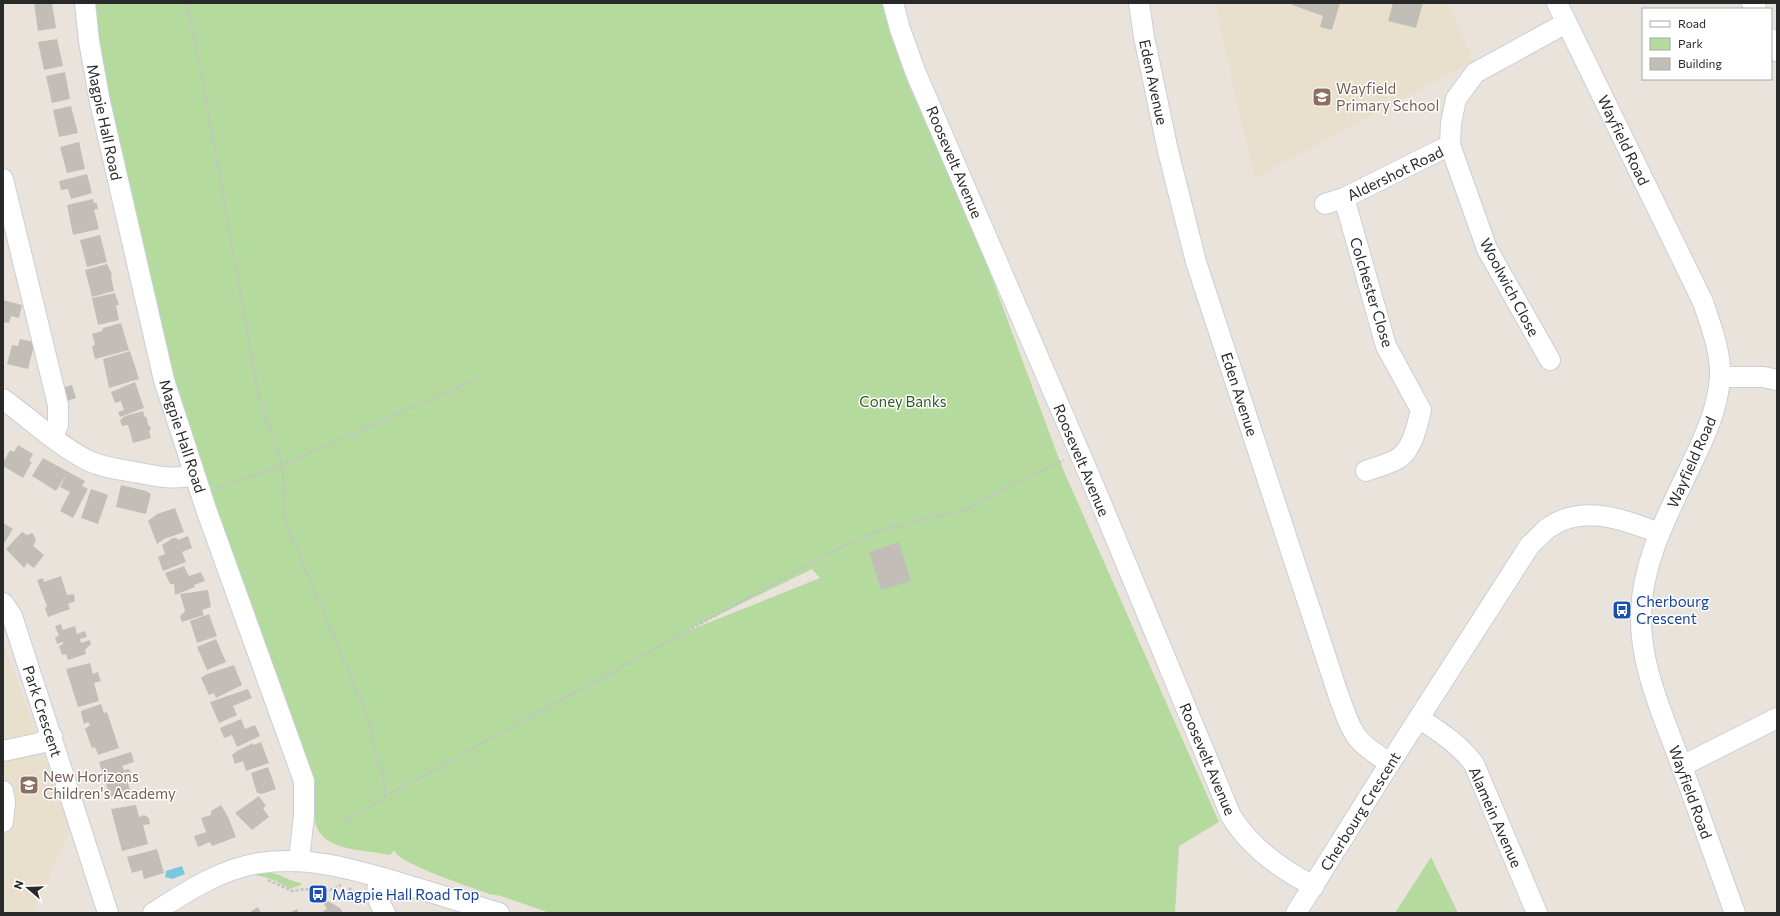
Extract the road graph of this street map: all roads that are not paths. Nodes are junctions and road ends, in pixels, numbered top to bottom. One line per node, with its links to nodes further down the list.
1 (85, 3): 18 (street, Magpie Hall Road)
2 (893, 3): 31 (street, Roosevelt Avenue)
3 (1139, 3): 25 (street, Eden Avenue)
4 (1556, 3): 5 (street, Wayfield Road)
5 (1566, 23): 8 (street, Aldershot Road); 13 (street, Wayfield Road)
6 (1772, 41): 7 (street)
7 (1777, 51)
8 (1450, 145): 10 (street, Aldershot Road); 12 (street, Woolwich Close)
9 (3, 179): 16 (street)
10 (1344, 198): 11 (street, Aldershot Road); 17 (street, Colchester Close)
11 (1325, 204)
12 (1550, 360)
13 (1720, 377): 14 (street); 19 (street, Wayfield Road)
14 (1777, 380)
15 (3, 399): 16 (street)
16 (53, 436): 18 (street)
17 (1366, 471)
18 (197, 483): 29 (street, Magpie Hall Road)
19 (1659, 533): 21 (street, Cherbourg Crescent); 26 (street, Wayfield Road)
20 (3, 603): 23 (street, Park Crescent)
21 (1419, 718): 25 (street, Cherbourg Crescent); 37 (street, Alamein Avenue)
22 (1777, 718): 26 (street)
23 (52, 736): 24 (street); 32 (street, Park Crescent)
24 (3, 751)
25 (1390, 763): 31 (street, Cherbourg Crescent)
26 (1682, 766): 38 (street, Wayfield Road)
27 (3, 791): 28 (street)
28 (3, 822)
29 (299, 860): 30 (street); 33 (street)
30 (379, 877): 34 (street); 35 (street)
31 (1314, 886): 36 (street, Cherbourg Crescent)
32 (108, 913)
33 (153, 913)
34 (385, 913)
35 (499, 913)
36 (1296, 913)
37 (1537, 913)
38 (1735, 913)

